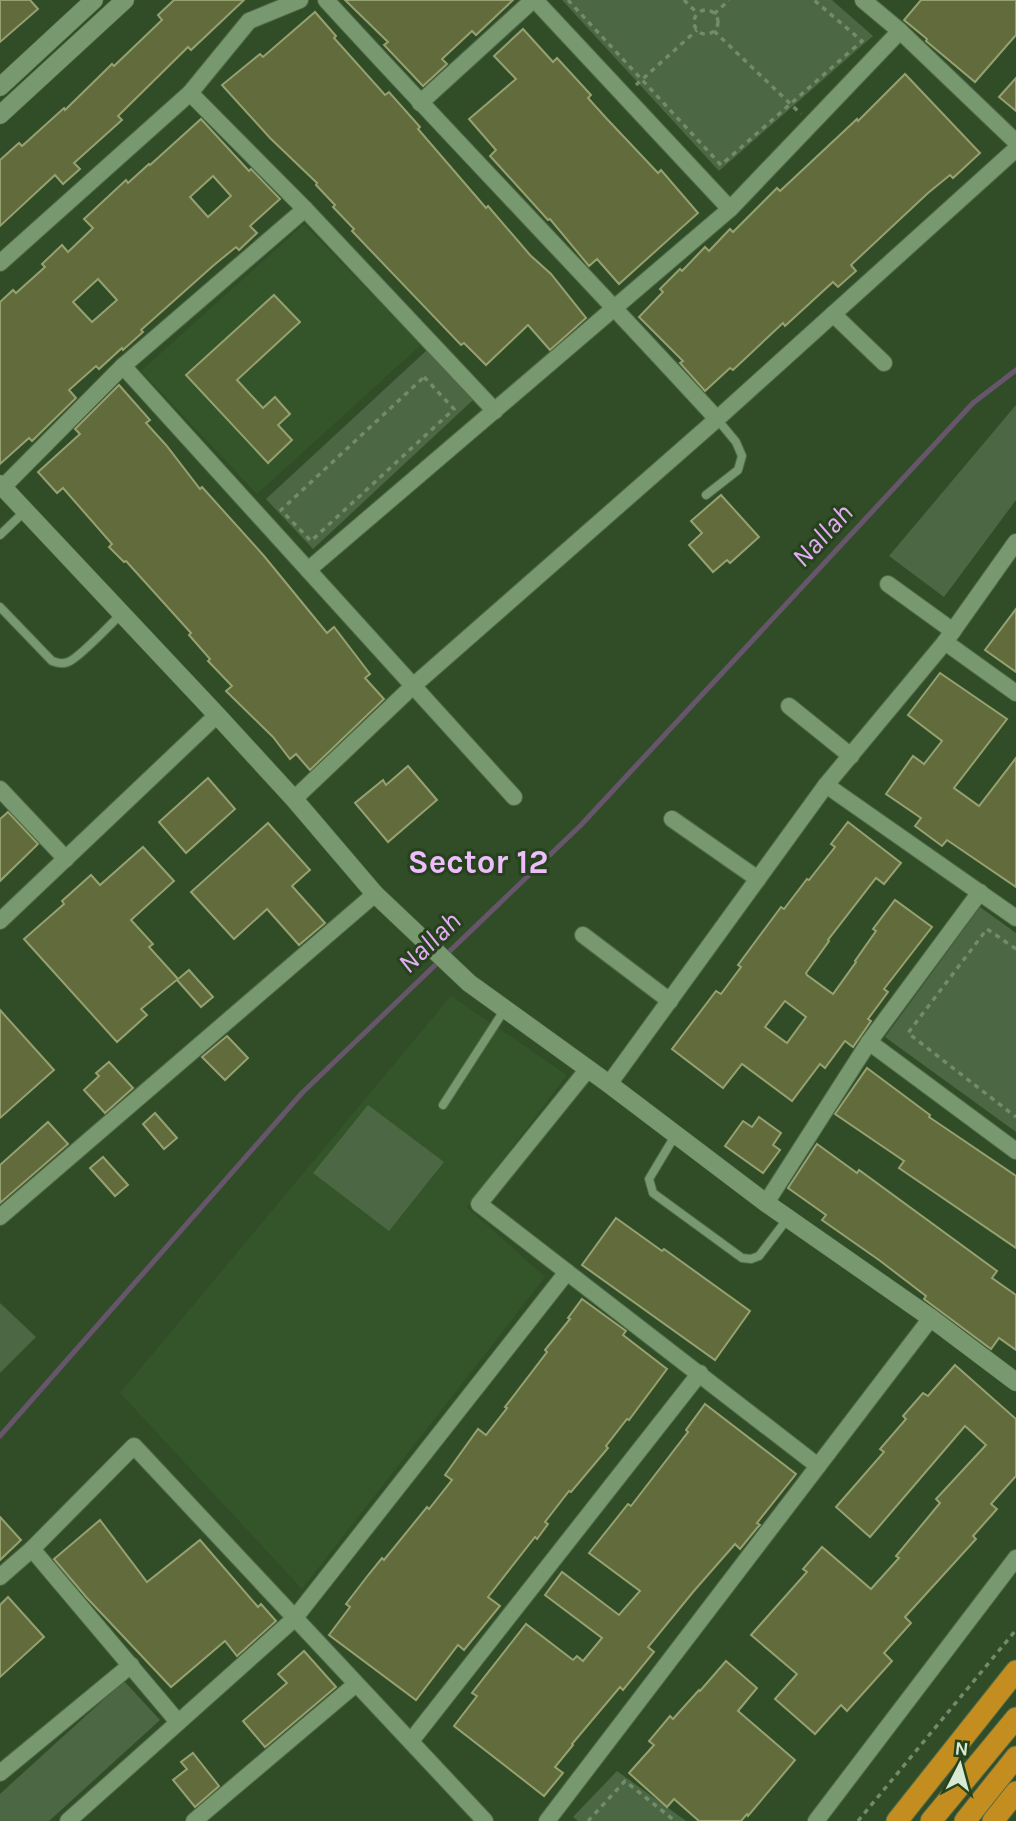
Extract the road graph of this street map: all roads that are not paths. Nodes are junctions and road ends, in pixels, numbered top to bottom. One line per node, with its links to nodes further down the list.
1 (94, 0): 8 (street)
2 (125, 0): 11 (street)
3 (300, 0): 9 (street)
4 (326, 0): 10 (street)
5 (534, 0): 10 (street); 15 (street)
6 (863, 0): 7 (street)
7 (900, 31): 12 (street); 15 (street)
8 (0, 87)
9 (190, 93): 14 (street); 16 (street)
10 (420, 103): 17 (street)
11 (0, 115)
12 (1016, 142)
13 (1016, 149): 18 (street)
14 (305, 209): 20 (street); 21 (street)
15 (730, 209): 17 (street)
16 (0, 263)
17 (615, 308): 21 (street); 22 (street)
18 (833, 314): 19 (street); 22 (street)
19 (884, 363)
20 (123, 366): 23 (street); 28 (street)
21 (495, 411): 28 (street)
22 (717, 419): 24 (lane); 33 (street)
23 (2, 485): 25 (street)
24 (706, 495)
25 (25, 511): 26 (lane); 31 (street)
26 (0, 535)
27 (1016, 542): 32 (street)
28 (308, 570): 33 (street)
29 (888, 584): 32 (street)
30 (0, 607): 31 (lane)
31 (122, 613): 36 (street)
32 (949, 636): 34 (street); 37 (street)
33 (414, 686): 40 (street); 41 (street)
34 (1016, 693)
35 (789, 706): 37 (street)
36 (217, 715): 41 (street); 43 (street)
37 (851, 756): 38 (street)
38 (826, 785): 44 (street); 45 (street)
39 (0, 789): 43 (street)
40 (514, 797)
41 (294, 799): 46 (street)
42 (672, 819): 44 (street)
43 (66, 859): 48 (street)
44 (758, 879): 50 (street)
45 (980, 892): 47 (street); 52 (street)
46 (375, 894): 51 (street); 59 (street)
47 (1016, 918)
48 (0, 921)
49 (583, 935): 50 (street)
50 (670, 1001): 54 (street)
51 (505, 1009): 53 (street); 55 (lane)
52 (869, 1042): 57 (street); 58 (street)
53 (588, 1069): 54 (street); 61 (street)
54 (609, 1084): 56 (street)
55 (443, 1105)
56 (676, 1134): 58 (street); 60 (lane)
57 (1016, 1152)
58 (766, 1203): 60 (street)
59 (0, 1217)
60 (788, 1218): 62 (street)
61 (567, 1272): 63 (street); 69 (street)
62 (930, 1318): 64 (street); 65 (street)
63 (700, 1373): 65 (street); 75 (street)
64 (1016, 1382)
65 (818, 1466): 82 (street)
66 (32, 1549): 68 (street); 69 (street); 70 (street)
67 (1016, 1558): 83 (street)
68 (0, 1577)
69 (294, 1619): 72 (street); 74 (street)
70 (131, 1665): 74 (street); 77 (street)
71 (1016, 1671): 84 (highway)
72 (356, 1684): 75 (street); 80 (street)
73 (1016, 1718): 85 (highway)
74 (178, 1723): 79 (street)
75 (411, 1741): 81 (street)
76 (1016, 1757): 86 (highway)
77 (0, 1773)
78 (1016, 1792): 87 (highway)
79 (68, 1821)
80 (194, 1821)
81 (485, 1821)
82 (547, 1821)
83 (816, 1821)
84 (897, 1821)
85 (932, 1821)
86 (965, 1821)
87 (993, 1821)

